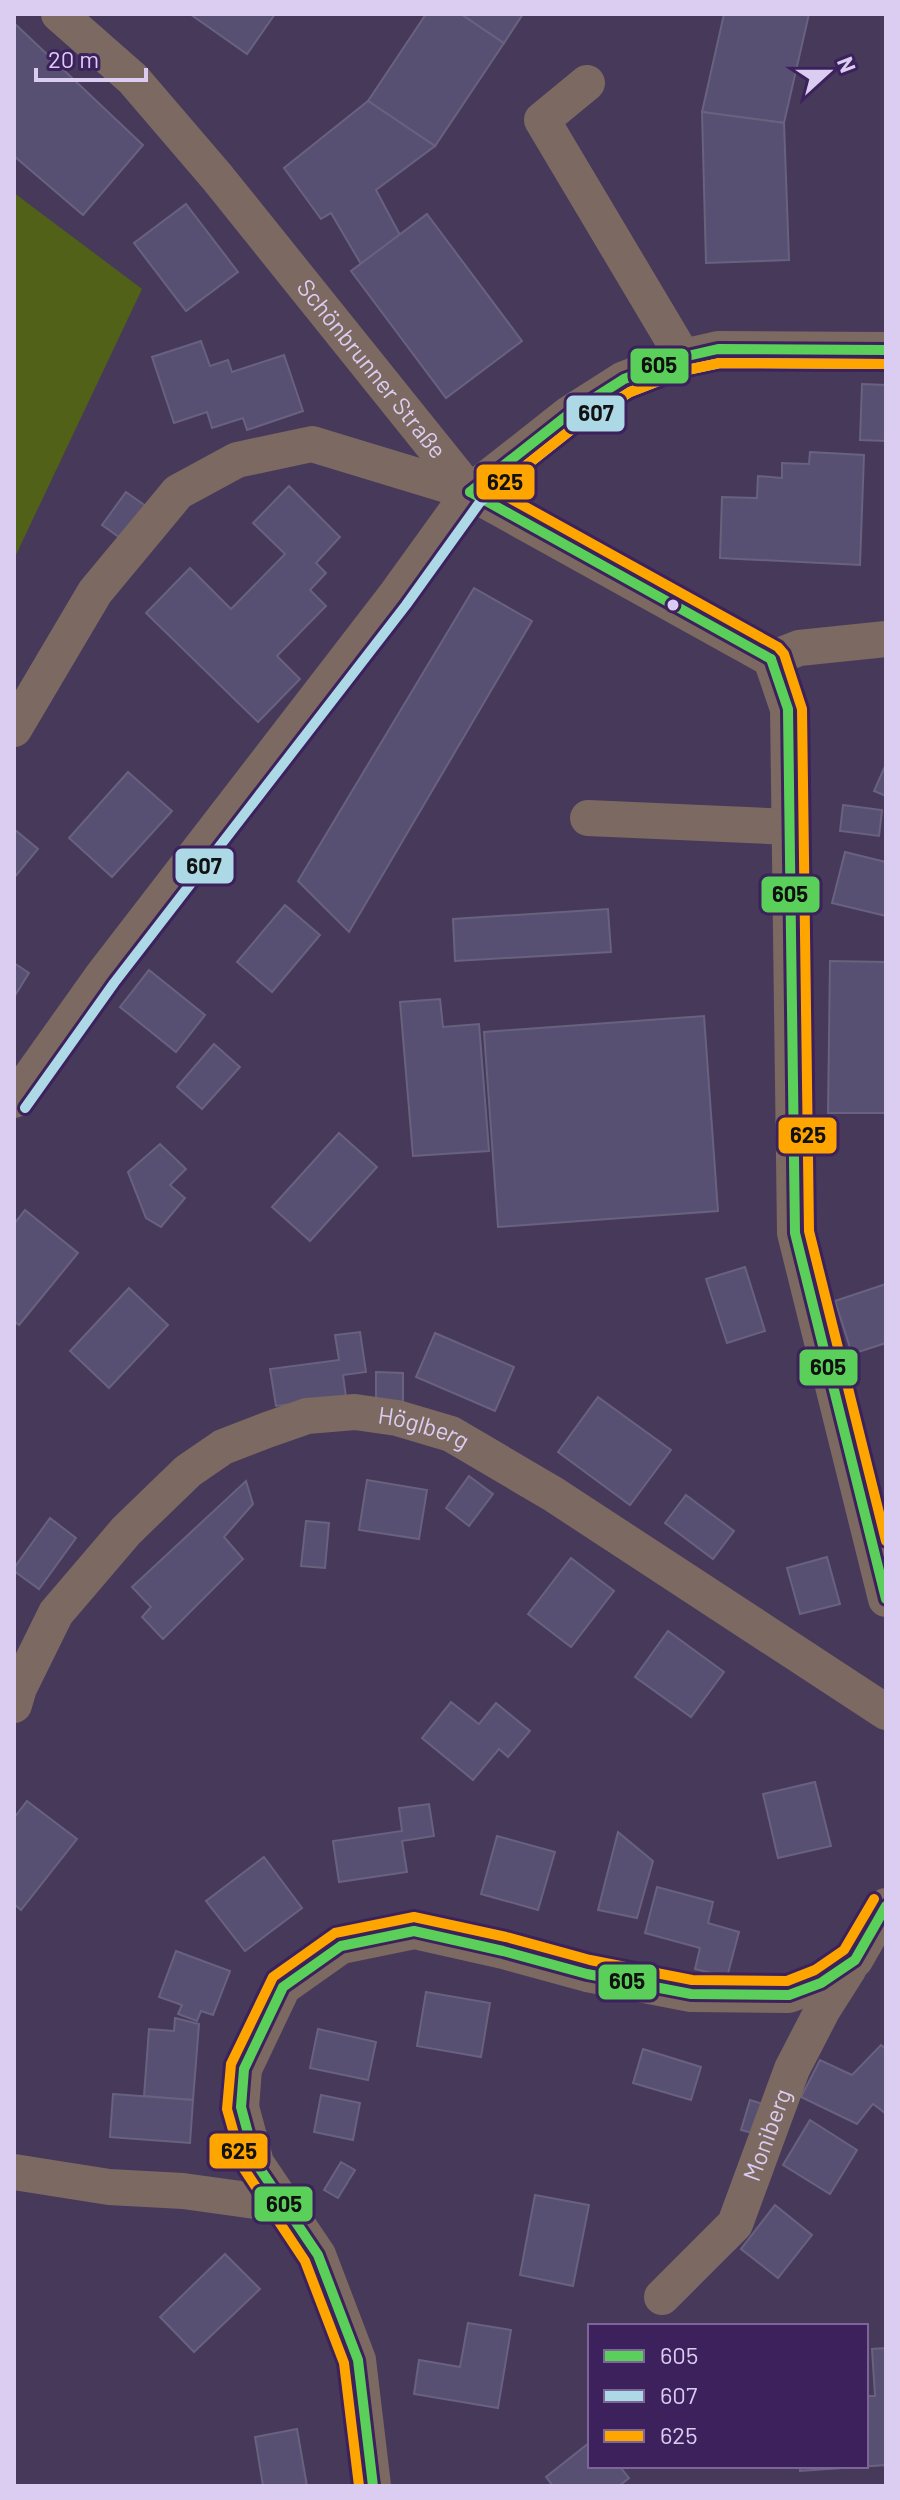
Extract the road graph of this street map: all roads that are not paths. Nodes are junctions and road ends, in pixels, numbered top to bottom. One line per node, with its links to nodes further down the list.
1 (59, 14): 5 (street, Schönbrunner Straße)
2 (587, 83): 4 (street)
3 (886, 350): 4 (street)
4 (683, 357): 5 (street)
5 (470, 492): 7 (street, Schönbrunner Straße); 8 (street); 11 (street)
6 (886, 639): 7 (street)
7 (771, 659): 10 (street)
8 (14, 729)
9 (588, 818): 10 (street)
10 (790, 827): 12 (street)
11 (14, 1100)
12 (886, 1599)
13 (14, 1705): 14 (street, Höglberg)
14 (886, 1712)
15 (886, 1906): 16 (street, Moniberg)
16 (855, 1960): 18 (street, Moniberg); 19 (street, Moniberg)
17 (14, 2172): 18 (street)
18 (284, 2205): 20 (street, Moniberg)
19 (662, 2297)
20 (373, 2486)

